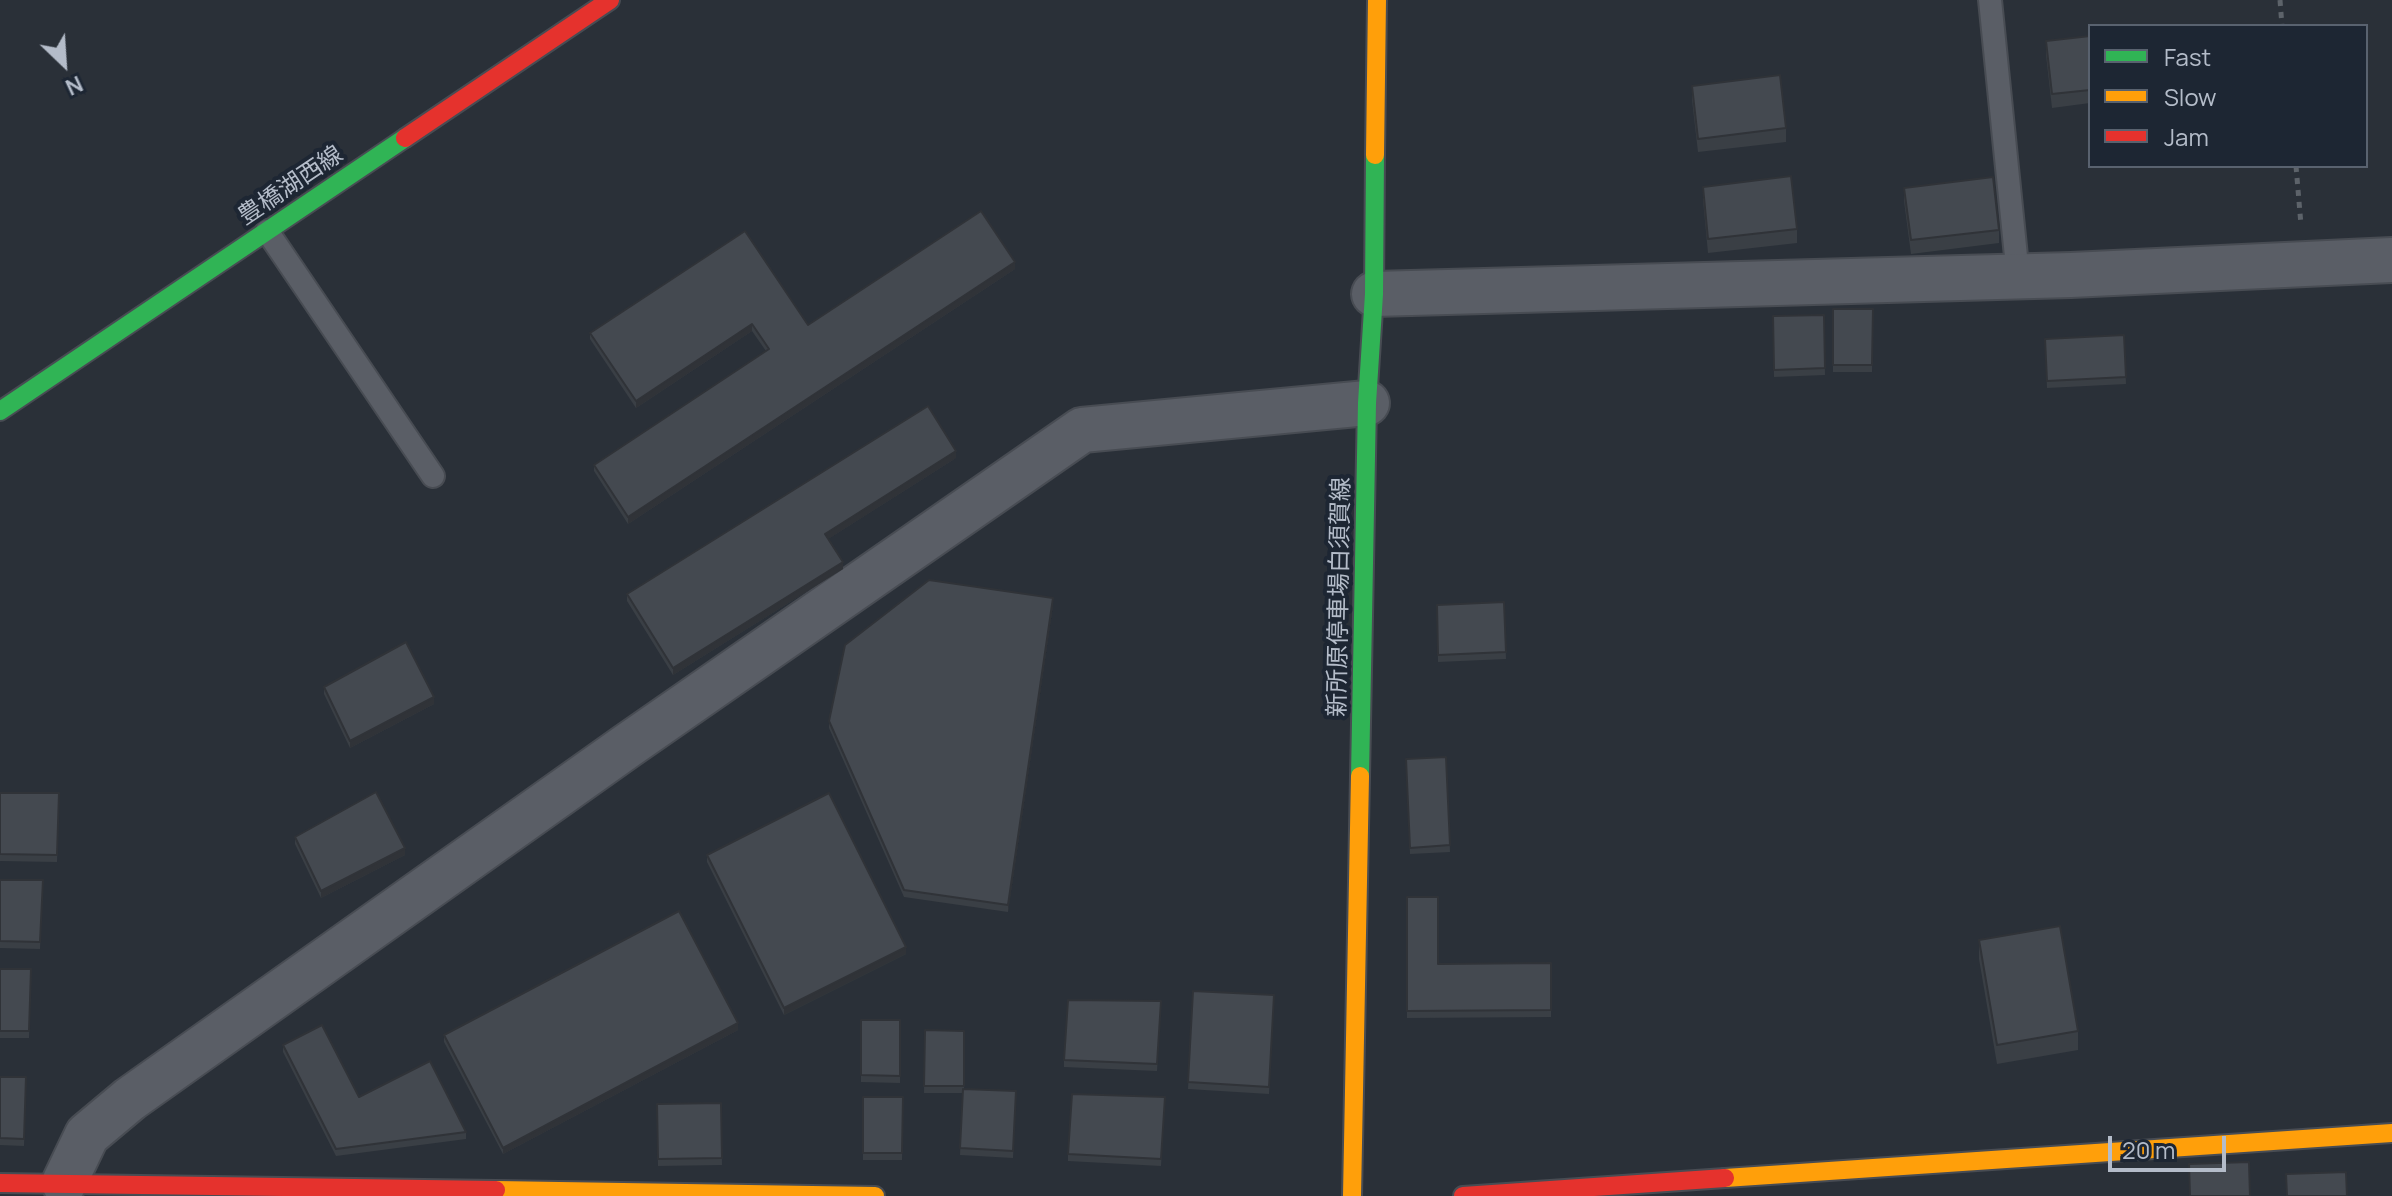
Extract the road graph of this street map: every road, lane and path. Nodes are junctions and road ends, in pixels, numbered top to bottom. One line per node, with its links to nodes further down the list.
1 (610, 0): 7 (main road, 豊橋湖西線)
2 (1377, 0): 11 (main road, 新所原停車場白須賀線)
3 (1990, 0): 10 (lane)
4 (2280, 0): 5 (path)
5 (2282, 24)
6 (2296, 168): 9 (path)
7 (267, 231): 13 (main road, 豊橋湖西線); 14 (lane)
8 (2392, 260): 9 (street)
9 (2305, 264): 10 (street)
10 (2018, 276): 11 (street)
11 (1374, 294): 12 (main road, 新所原停車場白須賀線)
12 (1367, 403): 17 (street); 19 (main road, 新所原停車場白須賀線)
13 (0, 411)
14 (433, 476)
15 (2392, 1133): 20 (main road)
16 (0, 1183): 17 (main road)
17 (64, 1183): 18 (main road)
18 (875, 1196)
19 (1352, 1196)
20 (1463, 1196)

